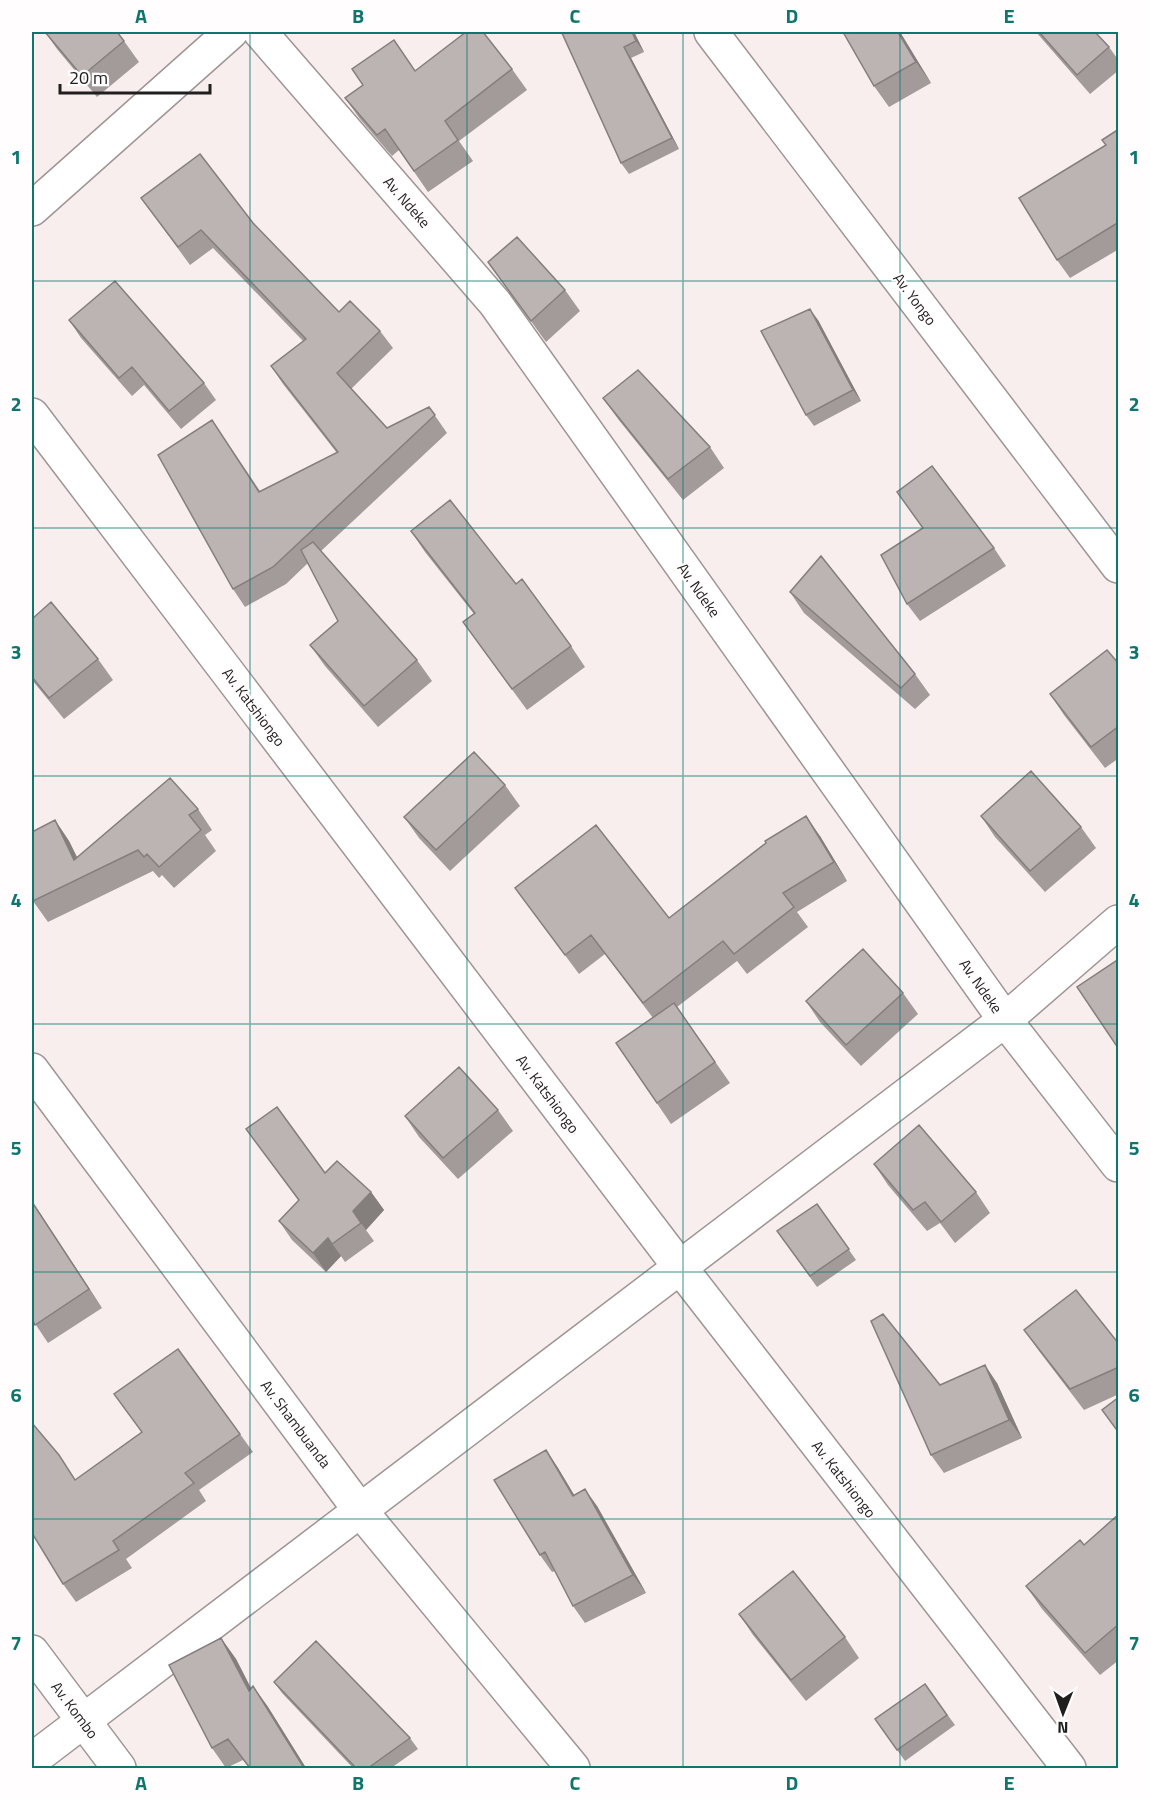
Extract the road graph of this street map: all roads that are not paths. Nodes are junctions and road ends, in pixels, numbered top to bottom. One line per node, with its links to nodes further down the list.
1 (231, 32): 4 (street)
2 (260, 32): 8 (street, Av. Ndeke)
3 (711, 32): 6 (street, Av. Yongo)
4 (32, 208)
5 (32, 415): 11 (street, Av. Katshiongo)
6 (1119, 566)
7 (1119, 922): 8 (street)
8 (1005, 1020): 10 (street, Av. Ndeke); 11 (street)
9 (32, 1070): 12 (street, Av. Shambuanda)
10 (1119, 1165)
11 (679, 1266): 12 (street); 18 (street, Av. Katshiongo)
12 (359, 1509): 14 (street); 17 (street, Av. Shambuanda)
13 (32, 1652): 14 (street, Av. Kombo)
14 (84, 1721): 15 (street); 16 (street, Av. Kombo)
15 (32, 1760)
16 (119, 1768)
17 (573, 1768)
18 (1069, 1768)

